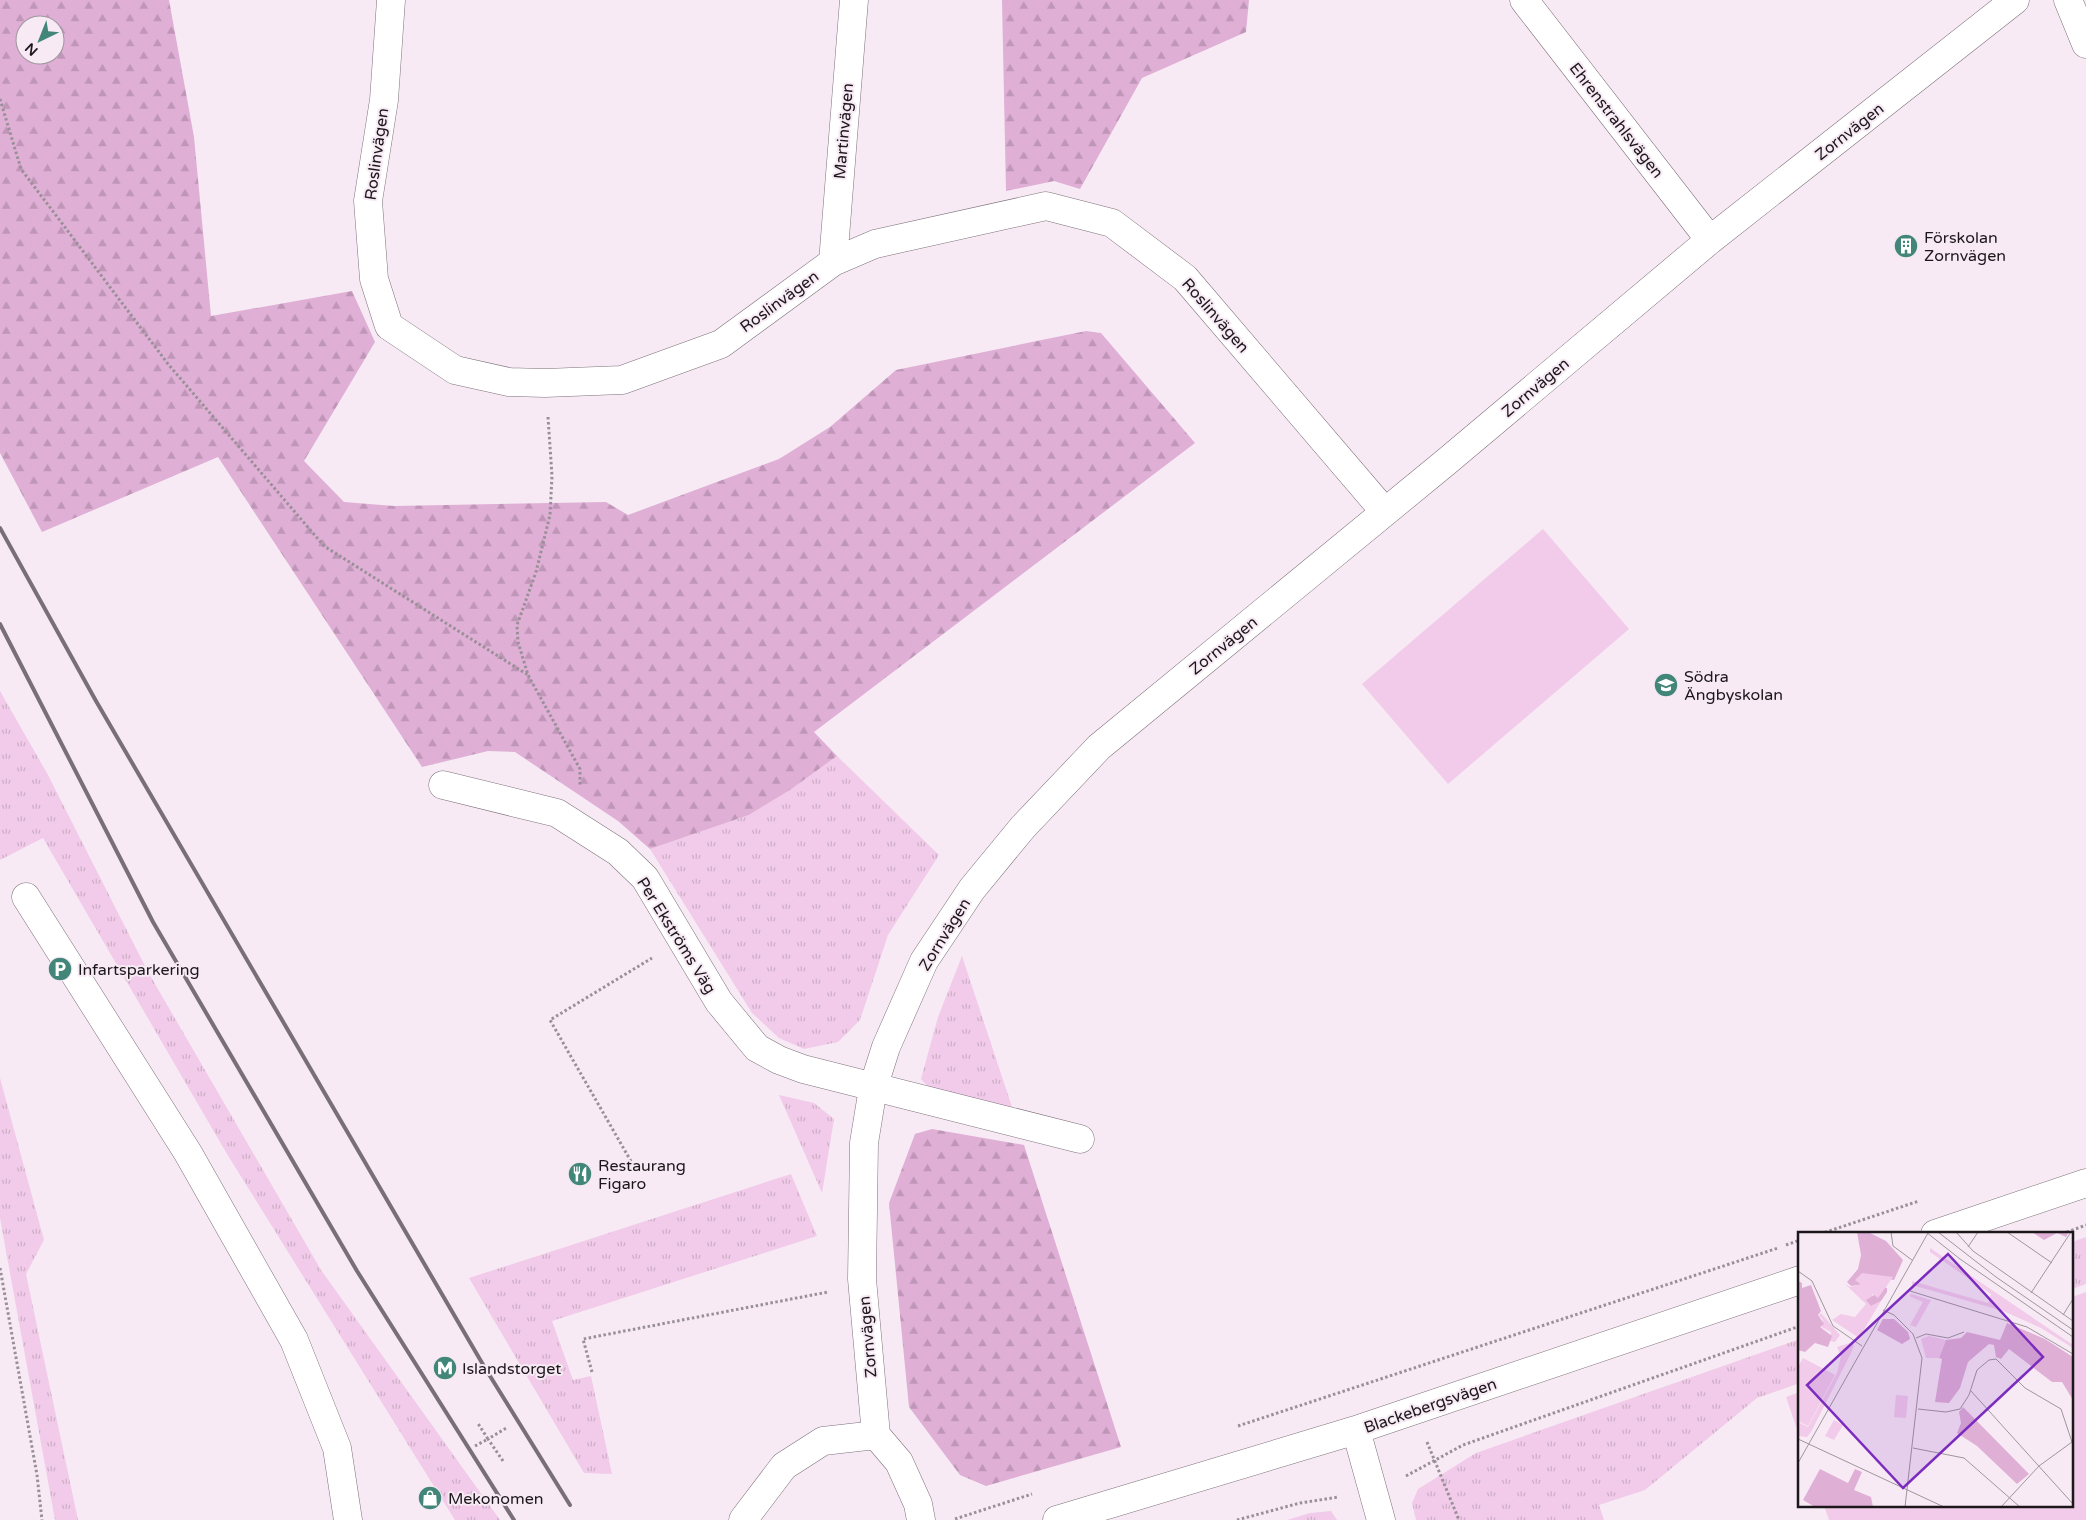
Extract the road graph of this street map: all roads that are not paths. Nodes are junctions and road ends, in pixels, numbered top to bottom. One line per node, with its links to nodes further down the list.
1 (391, 0): 8 (street, Roslinvägen)
2 (854, 0): 8 (street, Martinvägen)
3 (1524, 0): 7 (street, Ehrenstrahlsvägen)
4 (2015, 0): 7 (street, Zornvägen)
5 (2068, 0): 6 (street)
6 (2086, 44)
7 (1710, 240): 9 (street, Zornvägen)
8 (832, 262): 9 (street, Roslinvägen)
9 (1385, 512): 12 (street, Zornvägen)
10 (443, 785): 12 (street, Per Ekströms Väg)
11 (26, 897): 19 (street)
12 (873, 1088): 13 (street, Per Ekströms Väg); 18 (street, Zornvägen)
13 (1080, 1139)
14 (2086, 1183): 15 (street)
15 (1941, 1232)
16 (1798, 1281): 17 (street, Blackebergsvägen)
17 (1356, 1430): 22 (street, Blackebergsvägen); 23 (street)
18 (876, 1435): 20 (street); 21 (street)
19 (341, 1518)
20 (743, 1520)
21 (922, 1520)
22 (1057, 1520)
23 (1381, 1520)

